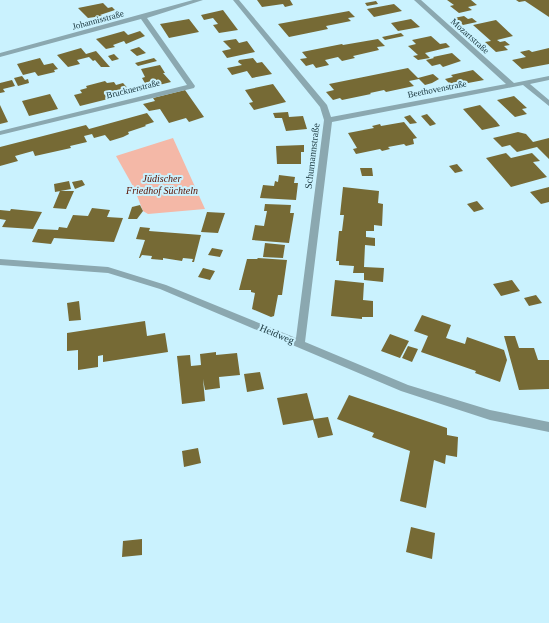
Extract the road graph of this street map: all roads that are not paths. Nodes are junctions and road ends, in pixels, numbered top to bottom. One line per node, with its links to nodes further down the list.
1 (200, 0): 4 (street, Johannisstraße)
2 (236, 0): 10 (street, Schumannstraße)
3 (417, 0): 8 (street, Mozartstraße)
4 (143, 17): 5 (street, Johannisstraße); 11 (street, Brucknerstraße)
5 (0, 55)
6 (549, 78): 7 (street, Beethovenstraße)
7 (525, 83): 8 (street, Beethovenstraße); 9 (street)
8 (512, 85): 10 (street, Beethovenstraße)
9 (549, 104)
10 (328, 120): 13 (street, Schumannstraße)
11 (0, 133)
12 (0, 262): 13 (street, Heidweg)
13 (300, 344): 14 (street, Heidweg)
14 (549, 427)

